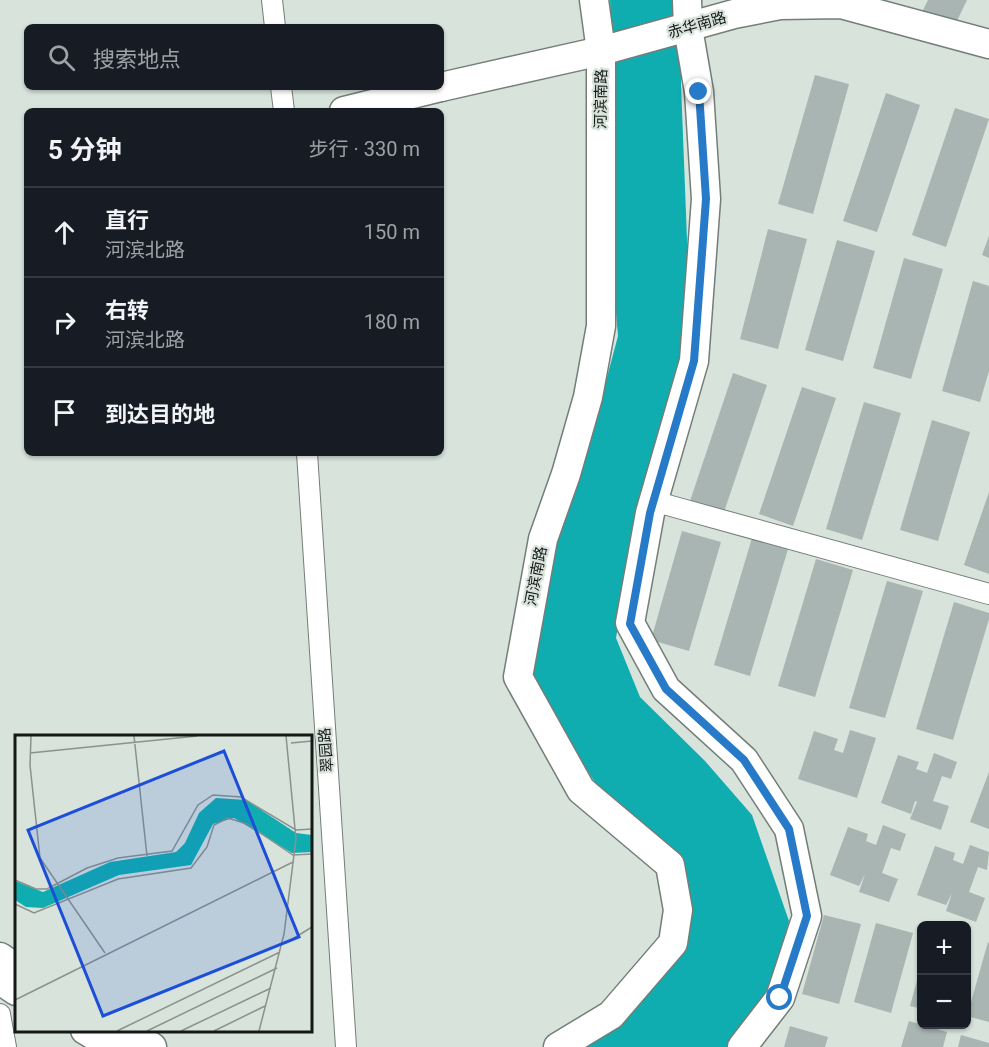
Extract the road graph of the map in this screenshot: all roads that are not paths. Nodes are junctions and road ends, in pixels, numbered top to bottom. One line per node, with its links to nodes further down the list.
1 (273, 0): 4 (street)
2 (594, 0): 6 (main road, 河滨南路)
3 (687, 19): 5 (main road, 赤华南路); 6 (main road, 赤华南路); 13 (main road)
4 (275, 24)
5 (989, 44)
6 (601, 51): 7 (main road, 赤华南路); 26 (main road, 河滨南路)
7 (444, 86)
8 (281, 90): 10 (street)
9 (429, 90): 11 (main road, 赤华南路)
10 (284, 108)
11 (356, 108)
12 (307, 456): 25 (street, 翠园路)
13 (653, 501): 14 (street); 27 (main road)
14 (989, 594)
15 (0, 957): 16 (main road)
16 (15, 967)
17 (0, 980): 18 (main road)
18 (15, 990)
19 (0, 1014): 22 (street)
20 (88, 1032): 23 (main road)
21 (127, 1032): 24 (main road)
22 (6, 1047)
23 (114, 1047)
24 (152, 1047)
25 (346, 1047)
26 (558, 1047)
27 (742, 1047)

